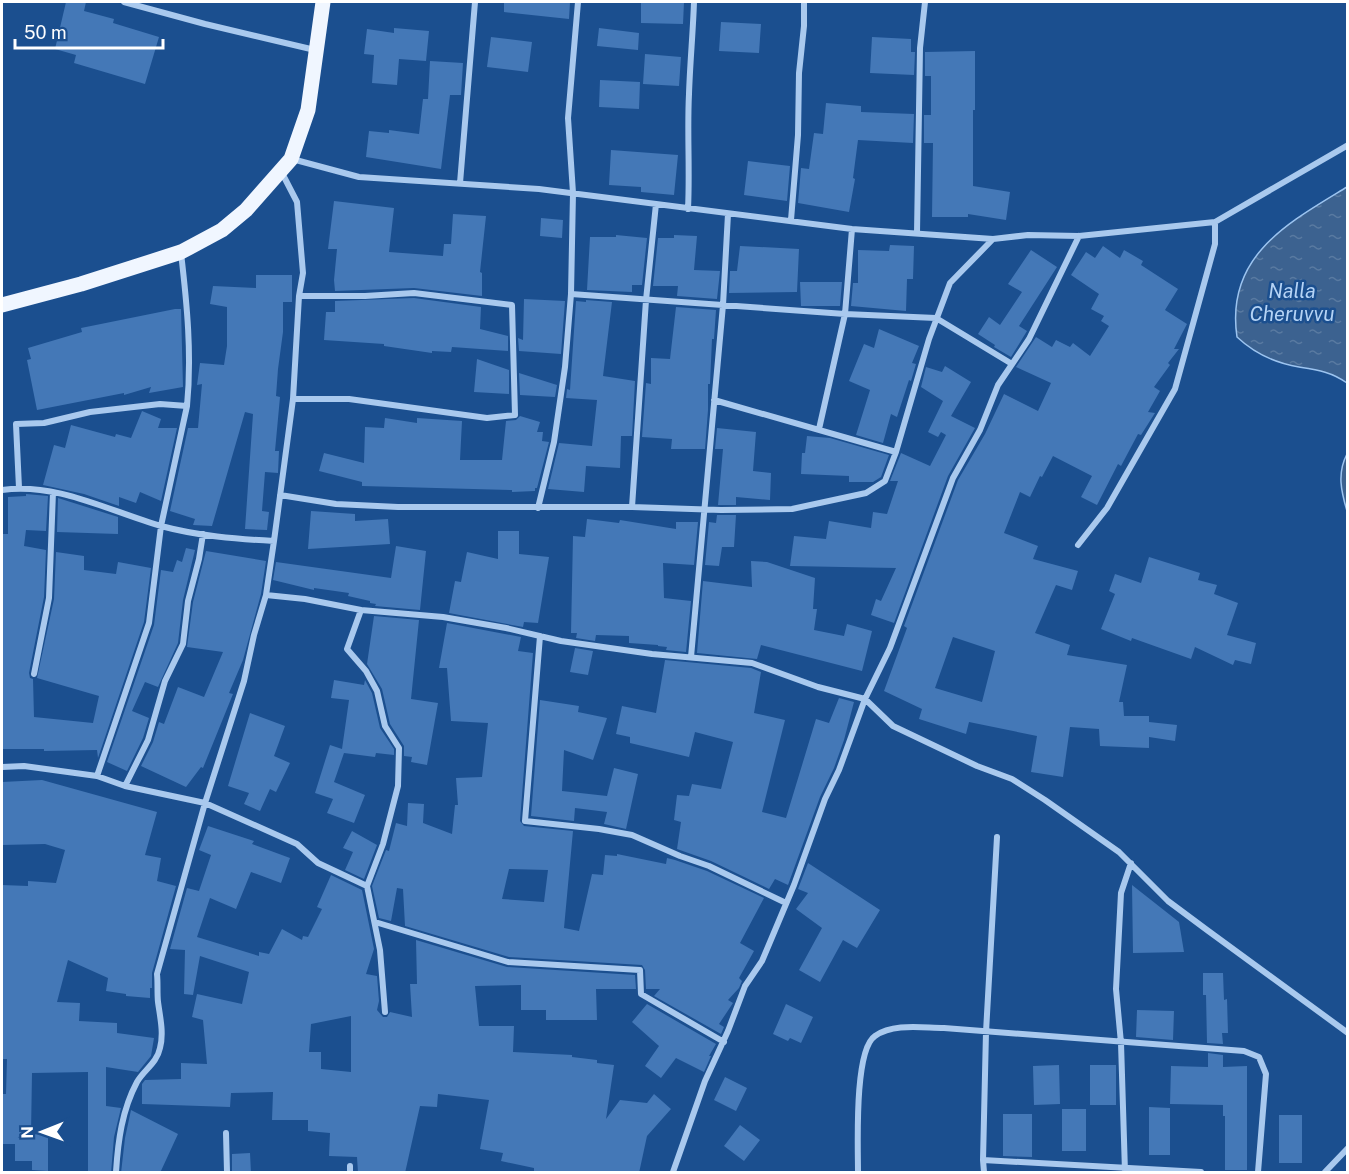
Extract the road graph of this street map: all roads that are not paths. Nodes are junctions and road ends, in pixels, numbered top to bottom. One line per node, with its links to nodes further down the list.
1 (124, 2): 8 (street)
2 (323, 2): 8 (main road)
3 (475, 2): 11 (street)
4 (578, 2): 12 (street)
5 (694, 2): 14 (street)
6 (804, 2): 16 (street)
7 (925, 2): 19 (street)
8 (317, 50): 10 (main road)
9 (1347, 145): 17 (street)
10 (286, 164): 11 (street); 22 (main road); 24 (street)
11 (460, 183): 12 (street)
12 (573, 193): 13 (street); 23 (street)
13 (656, 204): 14 (street); 25 (street)
14 (688, 209): 15 (street)
15 (728, 214): 16 (street); 27 (street)
16 (791, 220): 18 (street)
17 (1215, 222): 20 (street); 46 (street)
18 (852, 229): 19 (street); 28 (street)
19 (917, 233): 21 (street)
20 (1079, 236): 21 (street); 30 (street)
21 (993, 239): 29 (street)
22 (181, 252): 26 (main road); 33 (street)
23 (571, 294): 25 (street); 41 (street)
24 (299, 296): 31 (street); 31 (street)
25 (646, 300): 27 (street); 40 (street)
26 (2, 305)
27 (723, 305): 28 (street); 32 (street)
28 (845, 314): 29 (street); 34 (street)
29 (936, 318): 30 (street); 35 (street)
30 (1012, 364): 52 (street)
31 (293, 399): 39 (street)
32 (714, 400): 34 (street); 42 (street)
33 (187, 406): 36 (street); 43 (street)
34 (819, 429): 35 (street)
35 (896, 452): 42 (street)
36 (19, 488): 37 (street); 38 (street)
37 (2, 490)
38 (53, 492): 43 (street); 51 (street)
39 (280, 495): 41 (street); 45 (street)
40 (632, 507): 41 (street); 42 (street)
41 (538, 508)
42 (705, 510): 50 (street)
43 (161, 526): 44 (street); 54 (street)
44 (203, 534): 45 (street); 55 (street)
45 (274, 542): 47 (street)
46 (1078, 545)
47 (266, 595): 48 (street); 56 (street)
48 (362, 610): 49 (street); 59 (street)
49 (540, 636): 50 (street); 60 (street)
50 (691, 657): 52 (street)
51 (34, 674)
52 (865, 699): 58 (street); 60 (street)
53 (2, 767): 54 (street)
54 (97, 776): 55 (street)
55 (124, 786): 56 (street)
56 (205, 803): 59 (street); 71 (street)
57 (997, 837): 63 (street)
58 (1131, 863): 64 (street); 66 (street)
59 (367, 886): 61 (street)
60 (786, 903): 65 (street)
61 (375, 922): 62 (street); 65 (street)
62 (385, 1012)
63 (986, 1032): 66 (street); 69 (street); 74 (street)
64 (1347, 1033)
65 (723, 1042): 73 (street)
66 (1121, 1043): 70 (street); 77 (street)
67 (226, 1133): 72 (street)
68 (1347, 1148): 78 (street)
69 (983, 1160): 70 (street); 75 (street)
70 (1125, 1171): 76 (street)
71 (116, 1173)
72 (227, 1173)
73 (673, 1173)
74 (858, 1173)
75 (984, 1173)
76 (1201, 1173)
77 (1258, 1173)
78 (1325, 1173)

